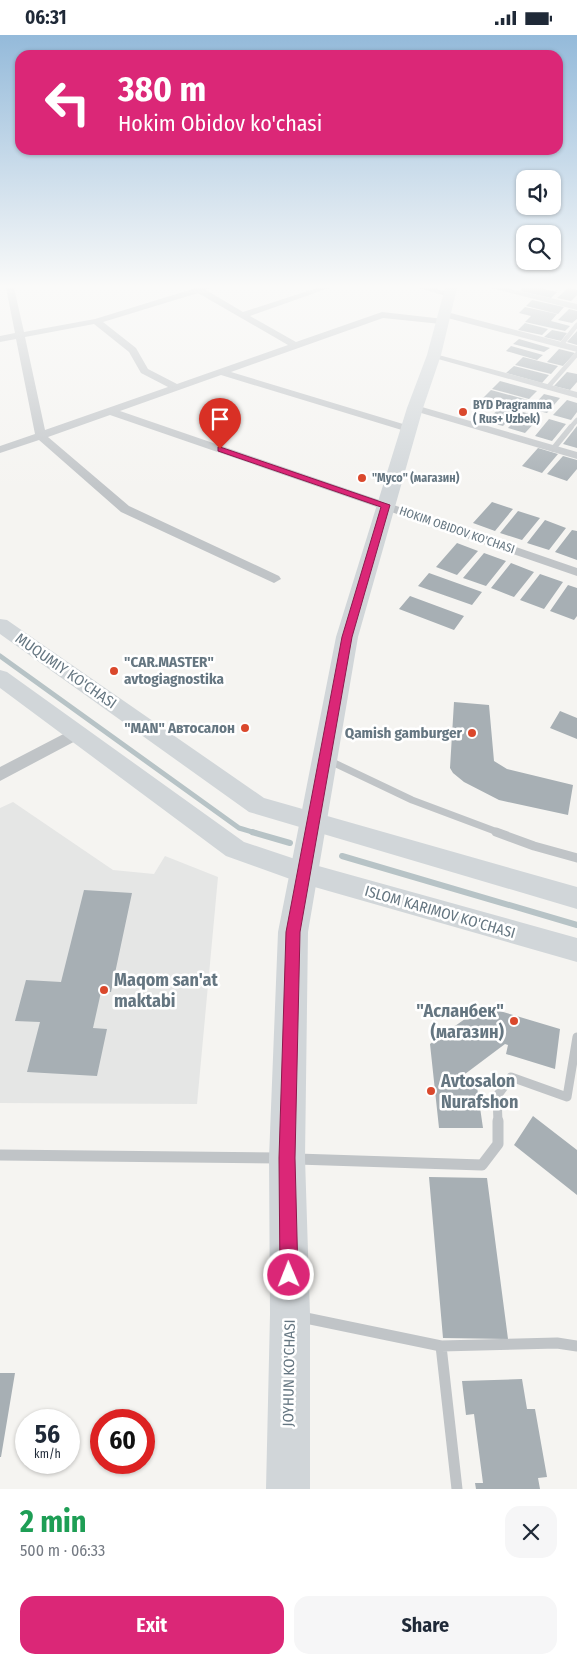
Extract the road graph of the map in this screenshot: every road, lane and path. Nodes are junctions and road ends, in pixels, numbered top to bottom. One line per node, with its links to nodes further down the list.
1 (434, 355): 12 (main road, JOYHUN KO'CHASI)
2 (24, 356): 14 (street)
3 (136, 356): 9 (street)
4 (266, 356): 7 (street)
5 (437, 356): 8 (street)
6 (575, 356): 8 (lane)
7 (221, 372): 9 (street); 12 (street)
8 (548, 387): 10 (street)
9 (177, 388): 11 (street)
10 (577, 395)
11 (110, 411): 14 (street); 18 (street, HOKIM OBIDOV KO'CHASI)
12 (412, 419): 15 (street); 18 (main road, JOYHUN KO'CHASI)
13 (577, 419): 15 (lane)
14 (41, 436): 16 (street); 20 (street)
15 (553, 449): 17 (street)
16 (0, 450)
17 (577, 455)
18 (386, 505): 19 (street, HOKIM OBIDOV KO'CHASI); 24 (main road, JOYHUN KO'CHASI)
19 (577, 572)
20 (274, 579)
21 (0, 625): 26 (main road, MUQUMIY KO'CHASI)
22 (0, 677): 23 (main road)
23 (77, 733): 25 (street); 28 (main road)
24 (324, 758): 26 (main road, JOYHUN KO'CHASI); 27 (lane)
25 (0, 775)
26 (312, 822): 28 (main road, JOYHUN KO'CHASI); 29 (main road)
27 (577, 858)
28 (304, 873): 30 (main road, ISLOM KARIMOV KO'CHASI); 33 (main road, JOYHUN KO'CHASI)
29 (577, 898)
30 (577, 950)
31 (577, 1037): 33 (lane)
32 (0, 1155): 33 (lane)
33 (287, 1158): 34 (main road, JOYHUN KO'CHASI)
34 (290, 1314): 35 (lane); 37 (main road, JOYHUN KO'CHASI)
35 (441, 1346): 36 (lane); 38 (lane)
36 (577, 1346)
37 (288, 1489)
38 (457, 1489)

